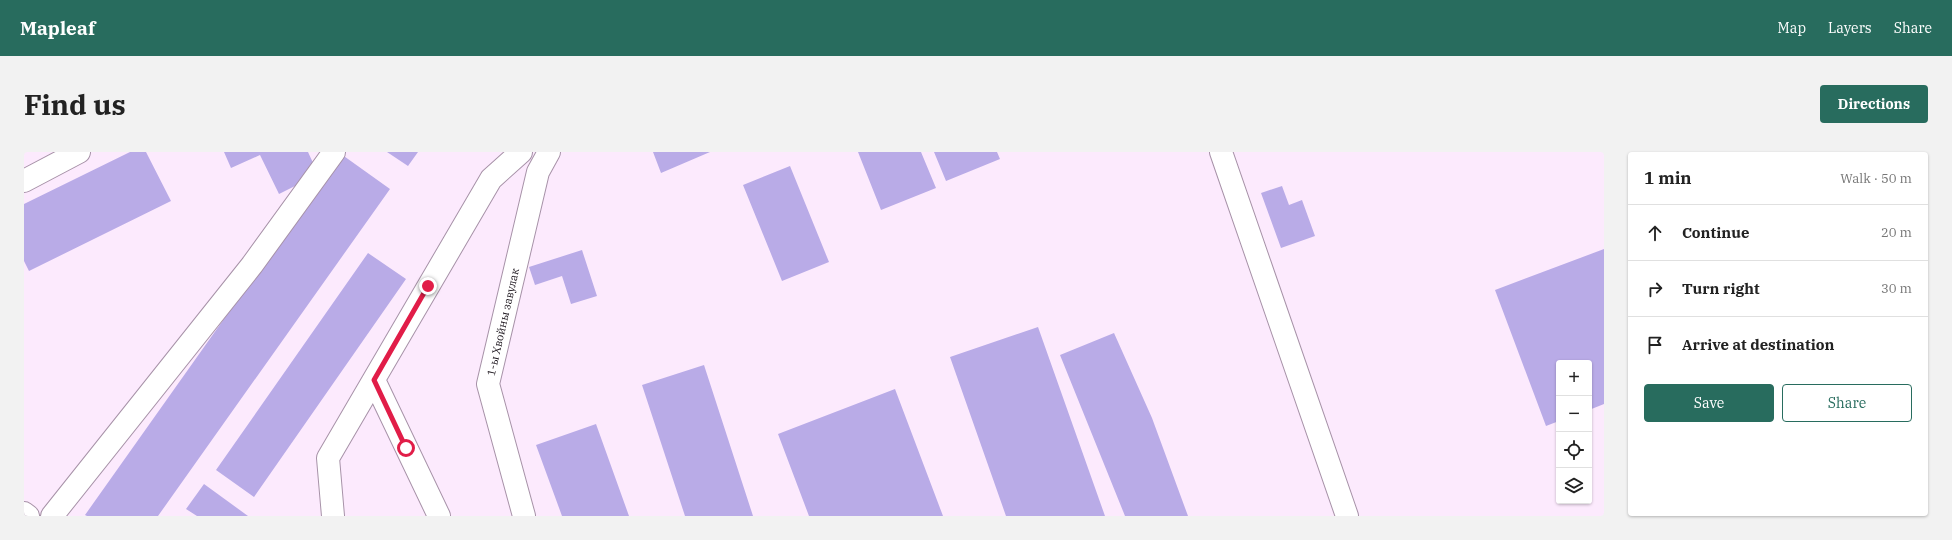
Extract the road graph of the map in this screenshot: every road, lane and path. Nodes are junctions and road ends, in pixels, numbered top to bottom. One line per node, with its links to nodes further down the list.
1 (79, 152): 6 (street)
2 (334, 152): 10 (street)
3 (521, 152): 7 (street)
4 (549, 152): 13 (street, 1-ы Хвойны завулак)
5 (1221, 152): 14 (street)
6 (24, 181)
7 (374, 380): 11 (street); 12 (street)
8 (24, 513): 9 (street)
9 (28, 516)
10 (52, 516)
11 (333, 516)
12 (439, 516)
13 (524, 516)
14 (1347, 516)

